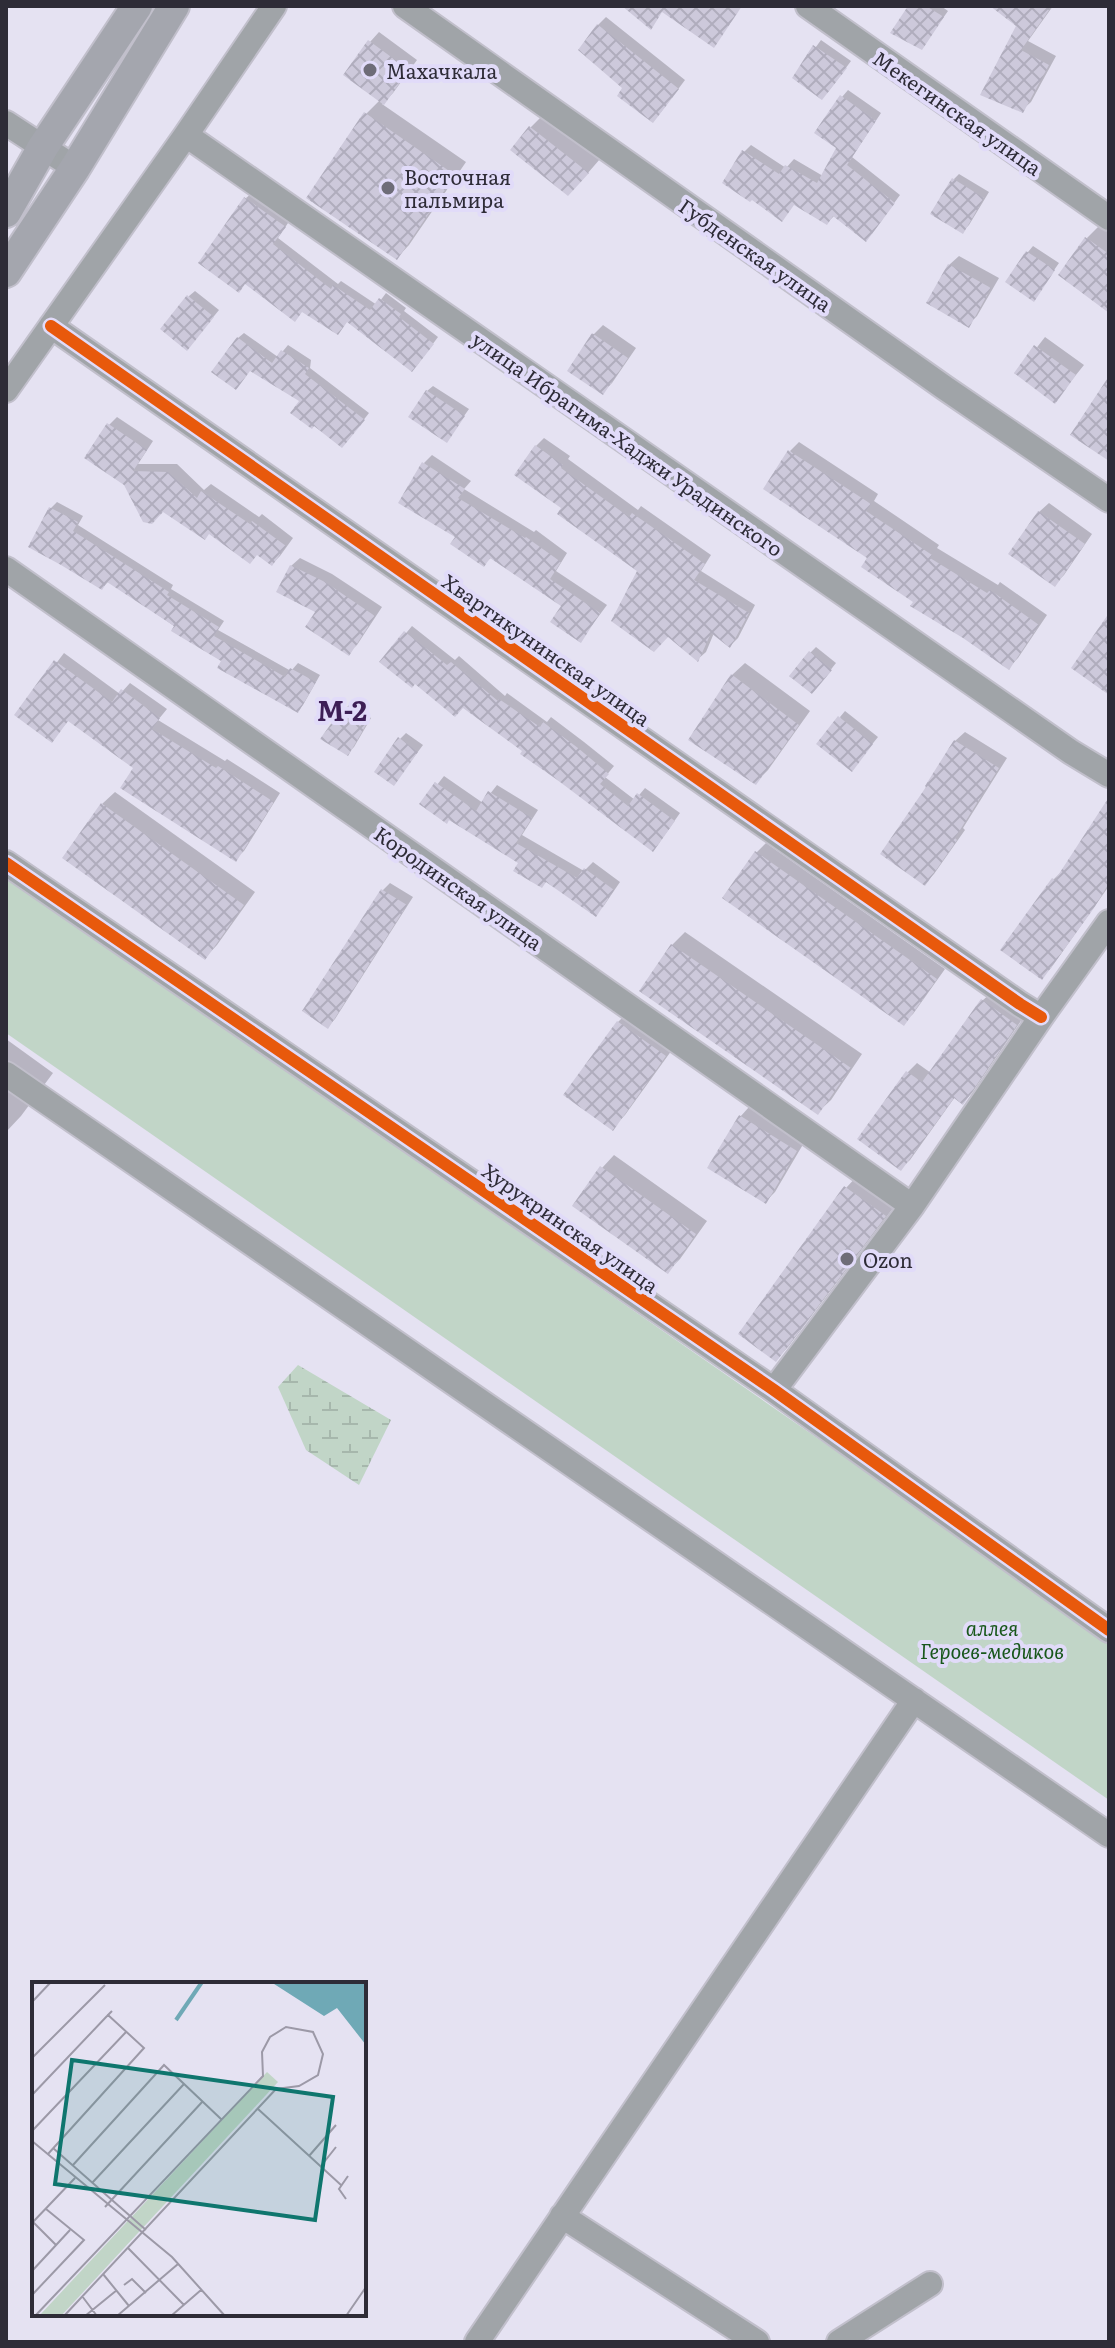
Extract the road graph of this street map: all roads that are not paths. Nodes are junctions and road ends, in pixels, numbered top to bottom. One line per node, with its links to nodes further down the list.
1 (137, 6): 8 (main road)
2 (174, 6): 9 (main road)
3 (274, 6): 7 (street)
4 (405, 6): 15 (street, Губденская улица)
5 (808, 6): 11 (street, Мекегинская улица)
6 (6, 123): 8 (street)
7 (186, 135): 13 (street); 17 (street, улица Ибрагима-Хаджи Урадинского)
8 (43, 147): 9 (street); 10 (main road)
9 (75, 168): 12 (main road)
10 (6, 212)
11 (1109, 218)
12 (6, 272)
13 (51, 326): 14 (street); 20 (street, Хвартикунинская улица)
14 (6, 390)
15 (1109, 500)
16 (6, 569): 22 (street, Кородинская улица)
17 (1109, 775)
18 (6, 863): 23 (street, Хурукринская улица)
19 (1109, 922): 20 (street)
20 (1031, 1010): 22 (street)
21 (6, 1074): 25 (street)
22 (912, 1206): 23 (street)
23 (774, 1390): 24 (street, Хурукринская улица)
24 (1109, 1630)
25 (914, 1700): 26 (street); 27 (street)
26 (1109, 1835)
27 (562, 2216): 29 (street); 30 (street)
28 (930, 2284): 31 (street)
29 (488, 2338)
30 (757, 2342)
31 (839, 2342)

